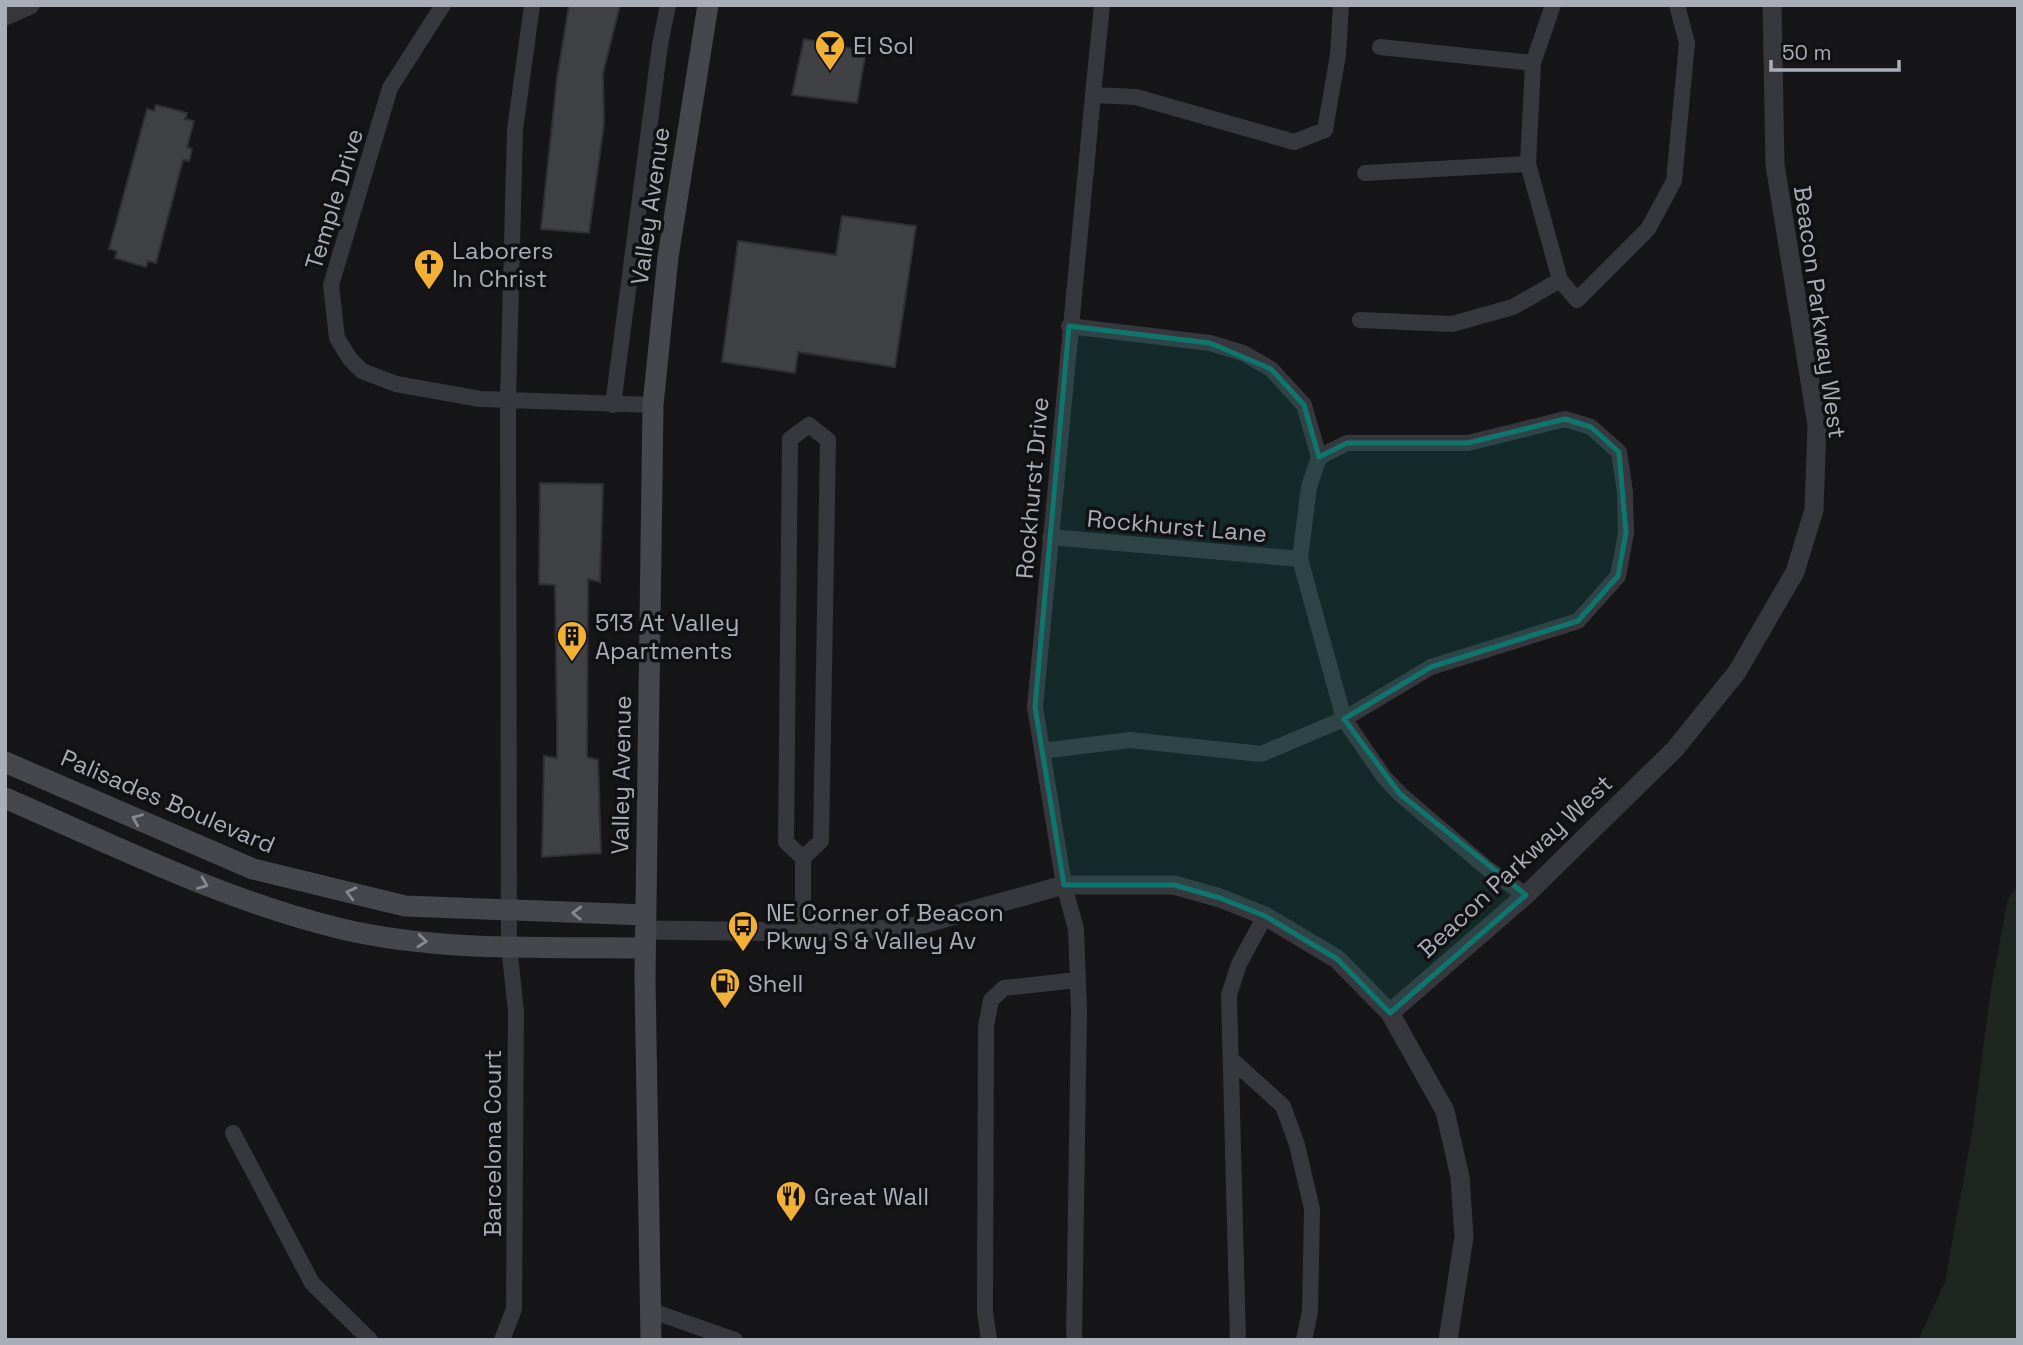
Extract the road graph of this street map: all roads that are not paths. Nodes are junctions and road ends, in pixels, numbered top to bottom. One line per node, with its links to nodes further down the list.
1 (30, 5): 11 (street)
2 (443, 5): 20 (street, Temple Drive)
3 (532, 5): 20 (street, Barcelona Court)
4 (668, 5): 21 (street)
5 (708, 5): 22 (main road, Valley Avenue)
6 (1102, 5): 14 (street, Rockhurst Drive)
7 (1341, 5): 14 (street)
8 (1553, 5): 13 (street)
9 (1677, 5): 17 (street)
10 (1772, 5): 32 (street, Beacon Parkway West)
11 (5, 16)
12 (1380, 47): 13 (street)
13 (1533, 63): 15 (street)
14 (1093, 95): 19 (street, Rockhurst Drive)
15 (1528, 164): 16 (street); 17 (street)
16 (1365, 173)
17 (1560, 280): 18 (street)
18 (1360, 320)
19 (1069, 326): 23 (street); 24 (street, Rockhurst Drive)
20 (508, 399): 21 (street, Temple Drive); 33 (street, Barcelona Court)
21 (613, 405): 22 (street, Temple Drive)
22 (653, 405): 35 (main road, Valley Avenue)
23 (1319, 457): 25 (street); 26 (street)
24 (1050, 537): 25 (street, Rockhurst Lane); 27 (street, Rockhurst Drive)
25 (1300, 559): 26 (street)
26 (1344, 719): 27 (street); 32 (street)
27 (1042, 751): 31 (street, Rockhurst Drive)
28 (5, 762): 33 (main road, Palisades Boulevard, one-way to 28)
29 (5, 798): 37 (main road, one-way to 37)
30 (803, 858): 30 (street); 36 (street)
31 (1064, 885): 34 (street); 36 (street); 38 (street, Rockhurst Drive)
32 (1527, 895): 39 (street, Beacon Parkway West)
33 (509, 911): 35 (main road, Palisades Boulevard, one-way to 33); 37 (street, Barcelona Court)
34 (1265, 916): 39 (street); 40 (street)
35 (645, 931): 36 (street); 37 (main road); 42 (main road, Valley Avenue)
36 (803, 932)
37 (509, 946): 44 (street, Barcelona Court)
38 (1077, 980): 47 (street); 48 (street, Rockhurst Drive)
39 (1390, 1013): 51 (street)
40 (1231, 1059): 49 (street); 50 (street)
41 (233, 1133): 43 (street)
42 (652, 1311): 45 (main road, Valley Avenue); 46 (street)
43 (370, 1340)
44 (502, 1340)
45 (651, 1340)
46 (735, 1340)
47 (989, 1340)
48 (1074, 1340)
49 (1238, 1340)
50 (1304, 1340)
51 (1448, 1340)

